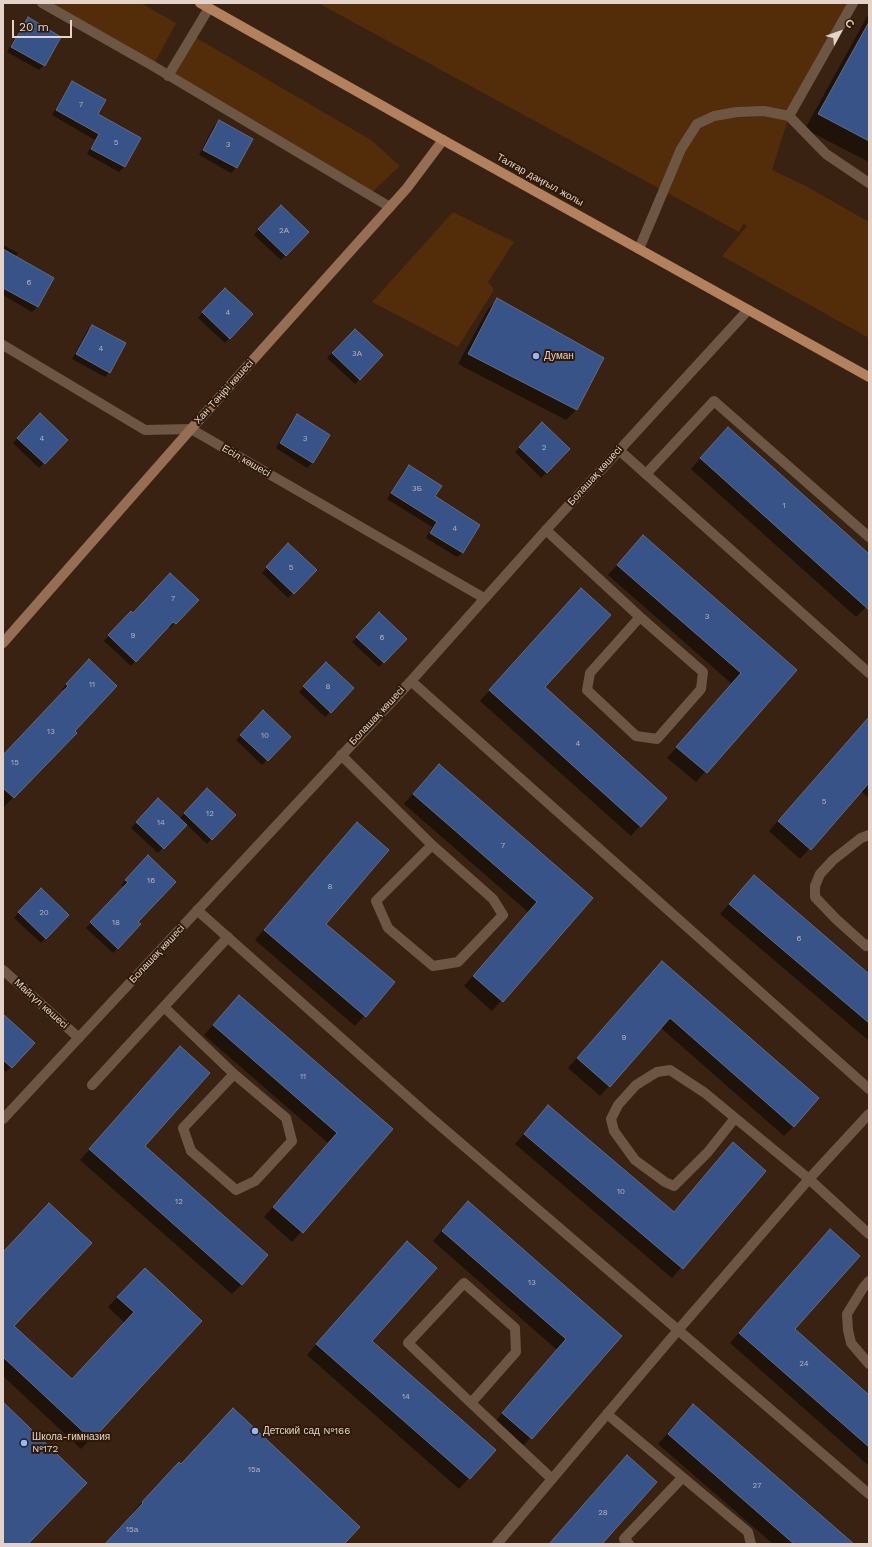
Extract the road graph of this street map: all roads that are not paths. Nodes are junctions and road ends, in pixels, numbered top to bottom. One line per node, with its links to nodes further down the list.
1 (42, 3): 4 (street)
2 (853, 3): 5 (street)
3 (205, 6): 4 (street); 6 (main road, Талғар даңғыл жолы)
4 (168, 76): 8 (street)
5 (789, 116): 7 (street); 9 (street)
6 (443, 140): 8 (street, Хан Тәңірі көшесі); 9 (main road, Талғар даңғыл жолы)
7 (869, 183)
8 (390, 207): 13 (street, Хан Тәңірі көшесі)
9 (639, 249): 10 (main road, Талғар даңғыл жолы)
10 (748, 310): 12 (main road, Талғар даңғыл жолы); 14 (street, Болашақ көшесі)
11 (3, 346): 13 (street)
12 (869, 377)
13 (191, 429): 18 (street, Есіл көшесі); 20 (street, Хан Тәңірі көшесі)
14 (619, 450): 15 (street); 16 (street, Болашақ көшесі)
15 (646, 474): 17 (street); 21 (street)
16 (546, 530): 18 (street, Болашақ көшесі); 19 (street)
17 (869, 537)
18 (484, 598): 22 (street, Болашақ көшесі)
19 (640, 617): 19 (street)
20 (3, 643)
21 (869, 673)
22 (410, 681): 23 (street, Болашақ көшесі); 34 (street)
23 (340, 755): 25 (street); 26 (street, Болашақ көшесі)
24 (869, 835): 28 (street)
25 (432, 845): 25 (street)
26 (197, 910): 27 (street); 31 (street, Болашақ көшесі)
27 (228, 938): 30 (street); 41 (street)
28 (869, 944)
29 (3, 970): 31 (street, Майгүл көшесі)
30 (164, 1007): 32 (street); 33 (street)
31 (79, 1038): 37 (street, Болашақ көшесі)
32 (234, 1074): 32 (street)
33 (92, 1085)
34 (869, 1089)
35 (869, 1114): 38 (street)
36 (735, 1118): 36 (street); 38 (street)
37 (3, 1119)
38 (809, 1179): 39 (street); 41 (street)
39 (869, 1234)
40 (869, 1281): 42 (street)
41 (679, 1329): 44 (street); 47 (street)
42 (869, 1364)
43 (472, 1403): 43 (street); 46 (street)
44 (607, 1414): 45 (street); 46 (street)
45 (682, 1478): 49 (street); 50 (street)
46 (552, 1479): 48 (street)
47 (869, 1494)
48 (497, 1544)
49 (629, 1544)
50 (751, 1544)

